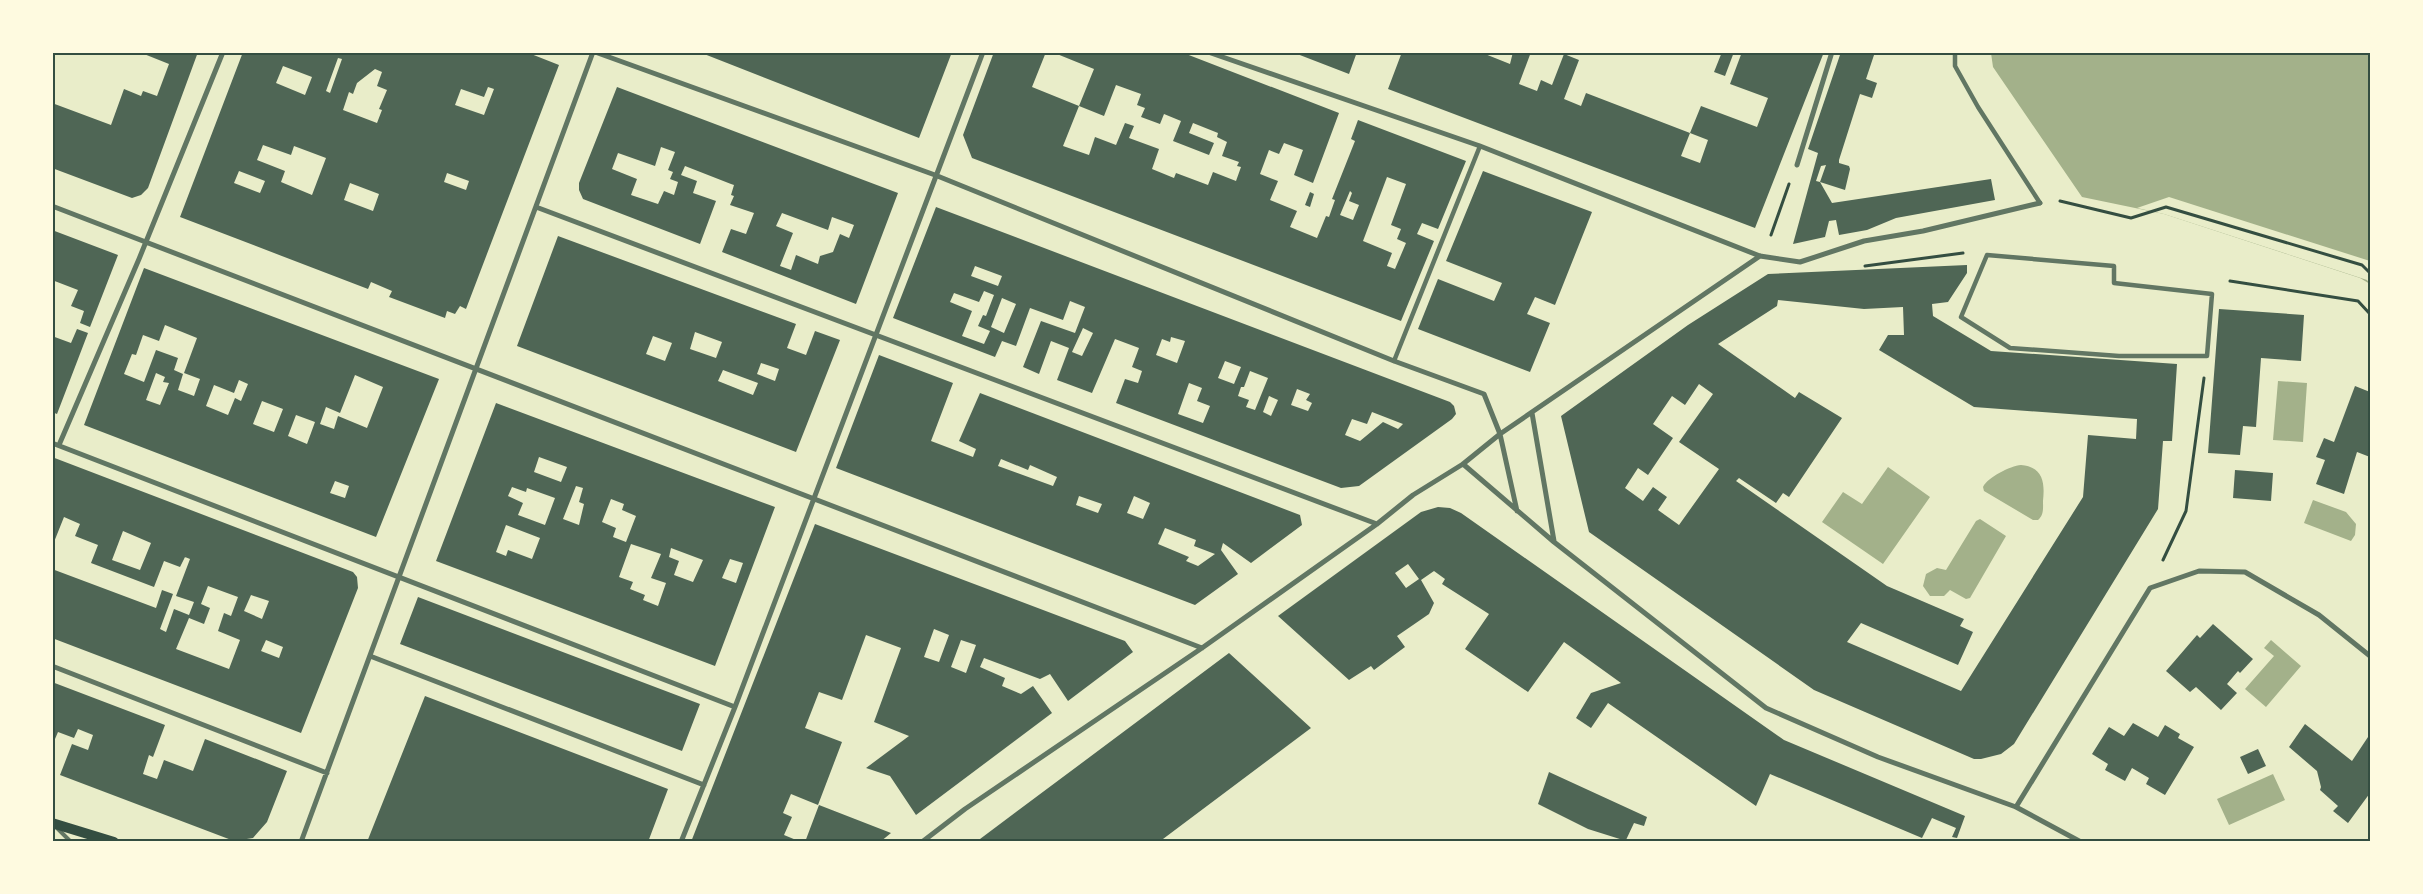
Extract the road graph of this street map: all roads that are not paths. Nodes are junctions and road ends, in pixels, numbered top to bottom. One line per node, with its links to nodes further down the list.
1 (223, 52): 13 (street)
2 (594, 52): 9 (street); 12 (street)
3 (983, 52): 9 (street)
4 (1208, 52): 7 (street)
5 (1832, 52): 8 (street)
6 (1955, 52): 10 (street)
7 (1480, 146): 14 (street); 17 (street)
8 (1796, 165)
9 (935, 175): 15 (street); 17 (street)
10 (2040, 203): 14 (street)
11 (52, 206): 13 (street)
12 (536, 206): 15 (street); 18 (street)
13 (146, 242): 18 (street); 22 (street)
14 (1760, 256): 19 (street)
15 (875, 334): 24 (street); 26 (street)
16 (2207, 356): 16 (street)
17 (1394, 361): 20 (street)
18 (476, 369): 24 (street); 28 (street)
19 (1532, 414): 20 (street); 27 (street)
20 (1500, 434): 23 (street); 25 (street)
21 (52, 443): 22 (street)
22 (59, 445): 28 (street)
23 (1463, 464): 25 (street); 26 (street)
24 (814, 500): 29 (street); 33 (street)
25 (1517, 511): 27 (street)
26 (1377, 524): 29 (street)
27 (1554, 542): 36 (street)
28 (400, 576): 30 (street); 33 (street)
29 (1202, 648): 43 (street)
30 (370, 656): 34 (street); 35 (street)
31 (2370, 656): 36 (street)
32 (52, 666): 34 (street)
33 (735, 707): 35 (street)
34 (327, 773): 41 (street)
35 (704, 785): 42 (street)
36 (2016, 807): 44 (street)
37 (52, 823): 38 (lane); 39 (main road); 40 (main road)
38 (71, 842)
39 (93, 842)
40 (114, 842)
41 (301, 842)
42 (681, 842)
43 (922, 842)
44 (2082, 842)

